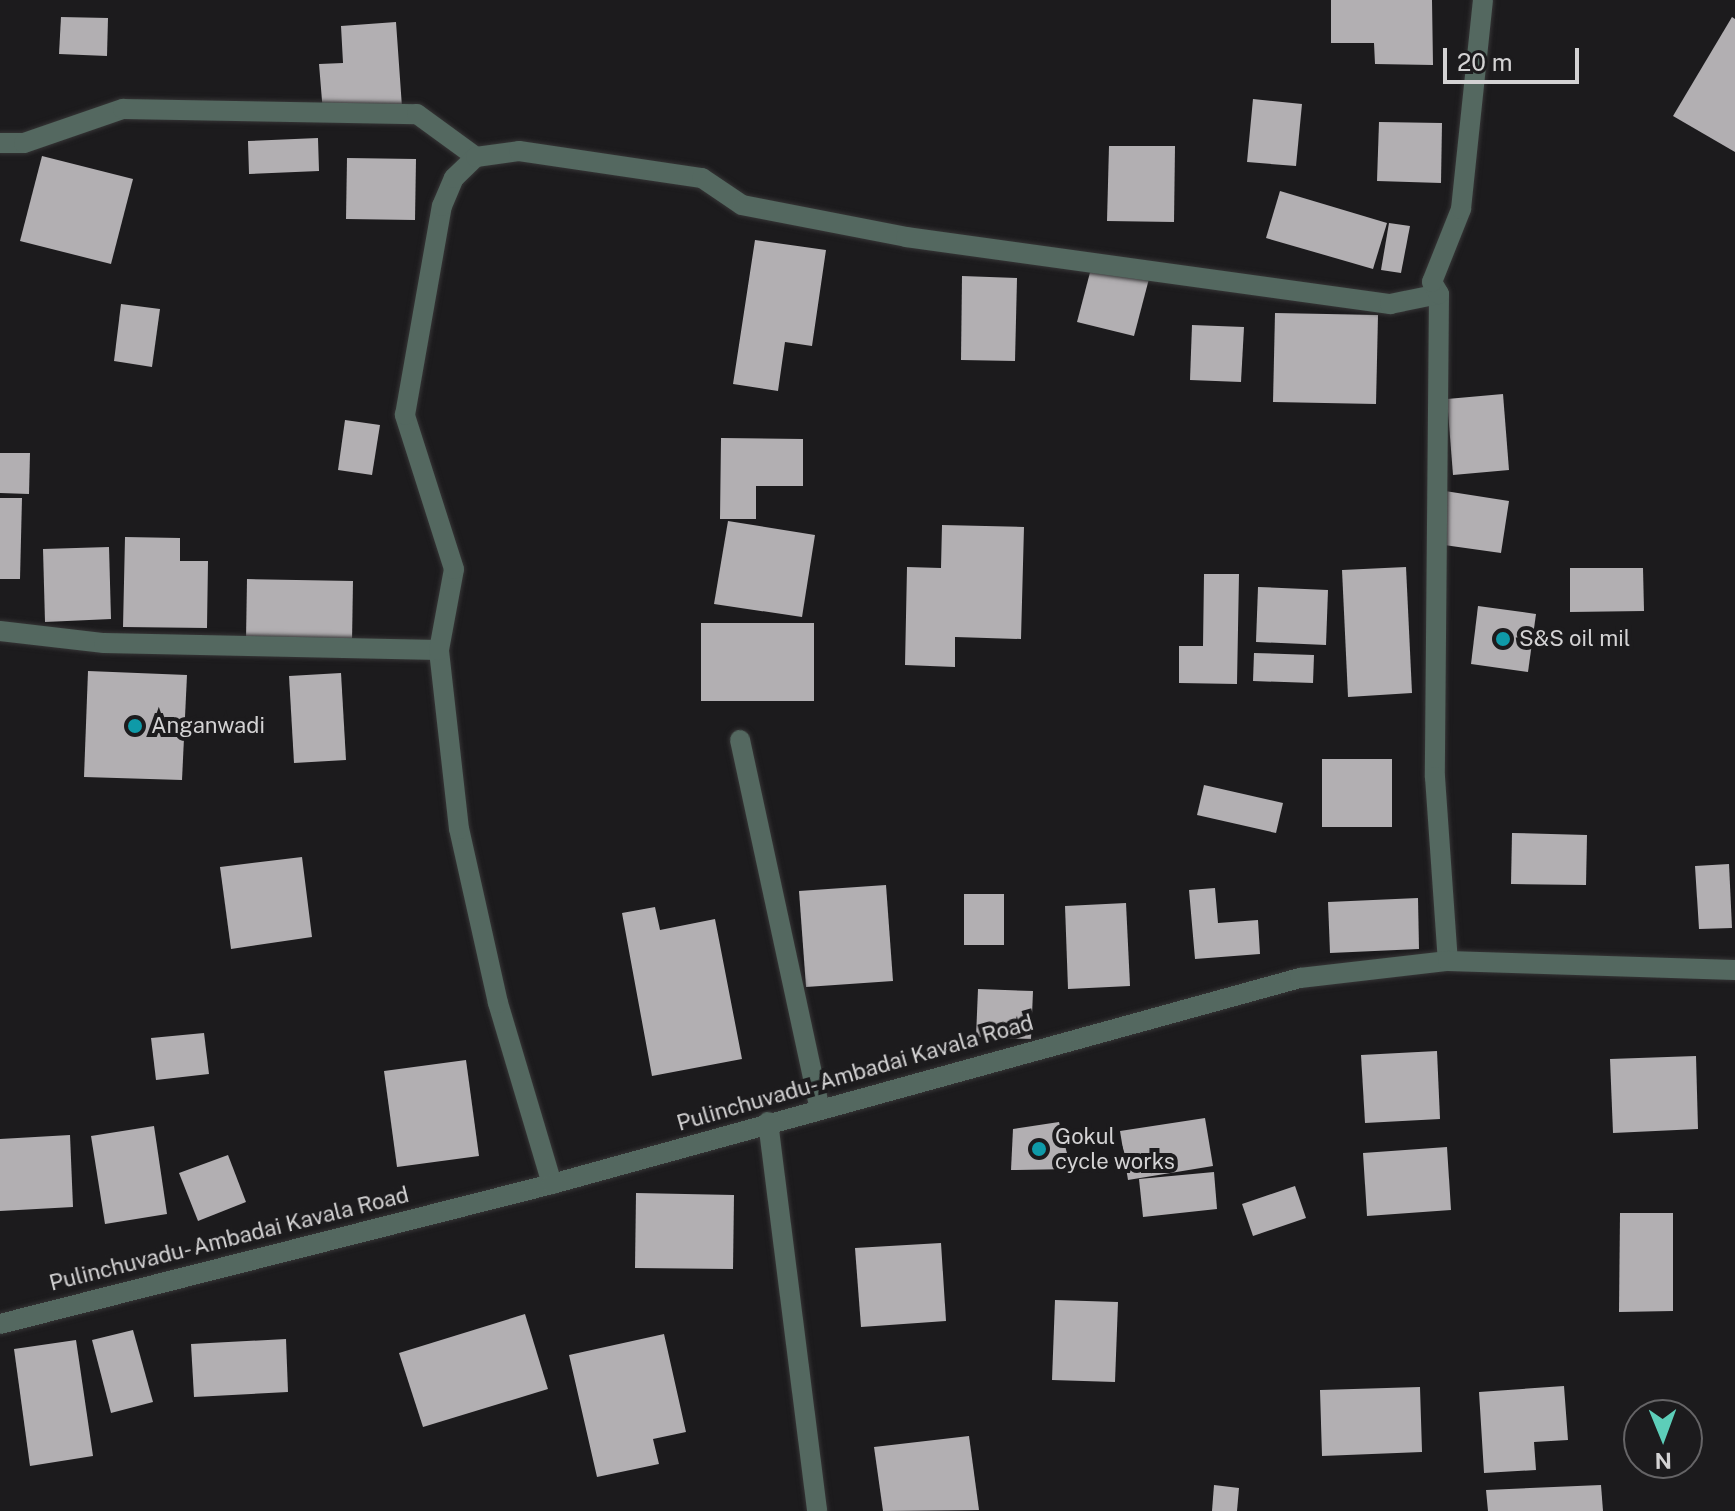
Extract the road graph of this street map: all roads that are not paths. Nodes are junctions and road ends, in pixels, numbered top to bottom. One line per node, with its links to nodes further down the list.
1 (1483, 0): 4 (street)
2 (0, 143): 3 (street)
3 (476, 157): 4 (street); 6 (street)
4 (1439, 294): 8 (street)
5 (0, 631): 6 (street)
6 (439, 650): 12 (street)
7 (740, 740): 10 (street)
8 (1448, 961): 9 (street, Pulinchuvadu- Ambadai Kavala Road); 10 (street, Pulinchuvadu- Ambadai Kavala Road)
9 (1735, 970)
10 (819, 1104): 11 (street, Pulinchuvadu- Ambadai Kavala Road)
11 (768, 1122): 12 (street, Pulinchuvadu- Ambadai Kavala Road); 14 (street)
12 (552, 1184): 13 (street, Pulinchuvadu- Ambadai Kavala Road)
13 (0, 1324)
14 (817, 1511)

